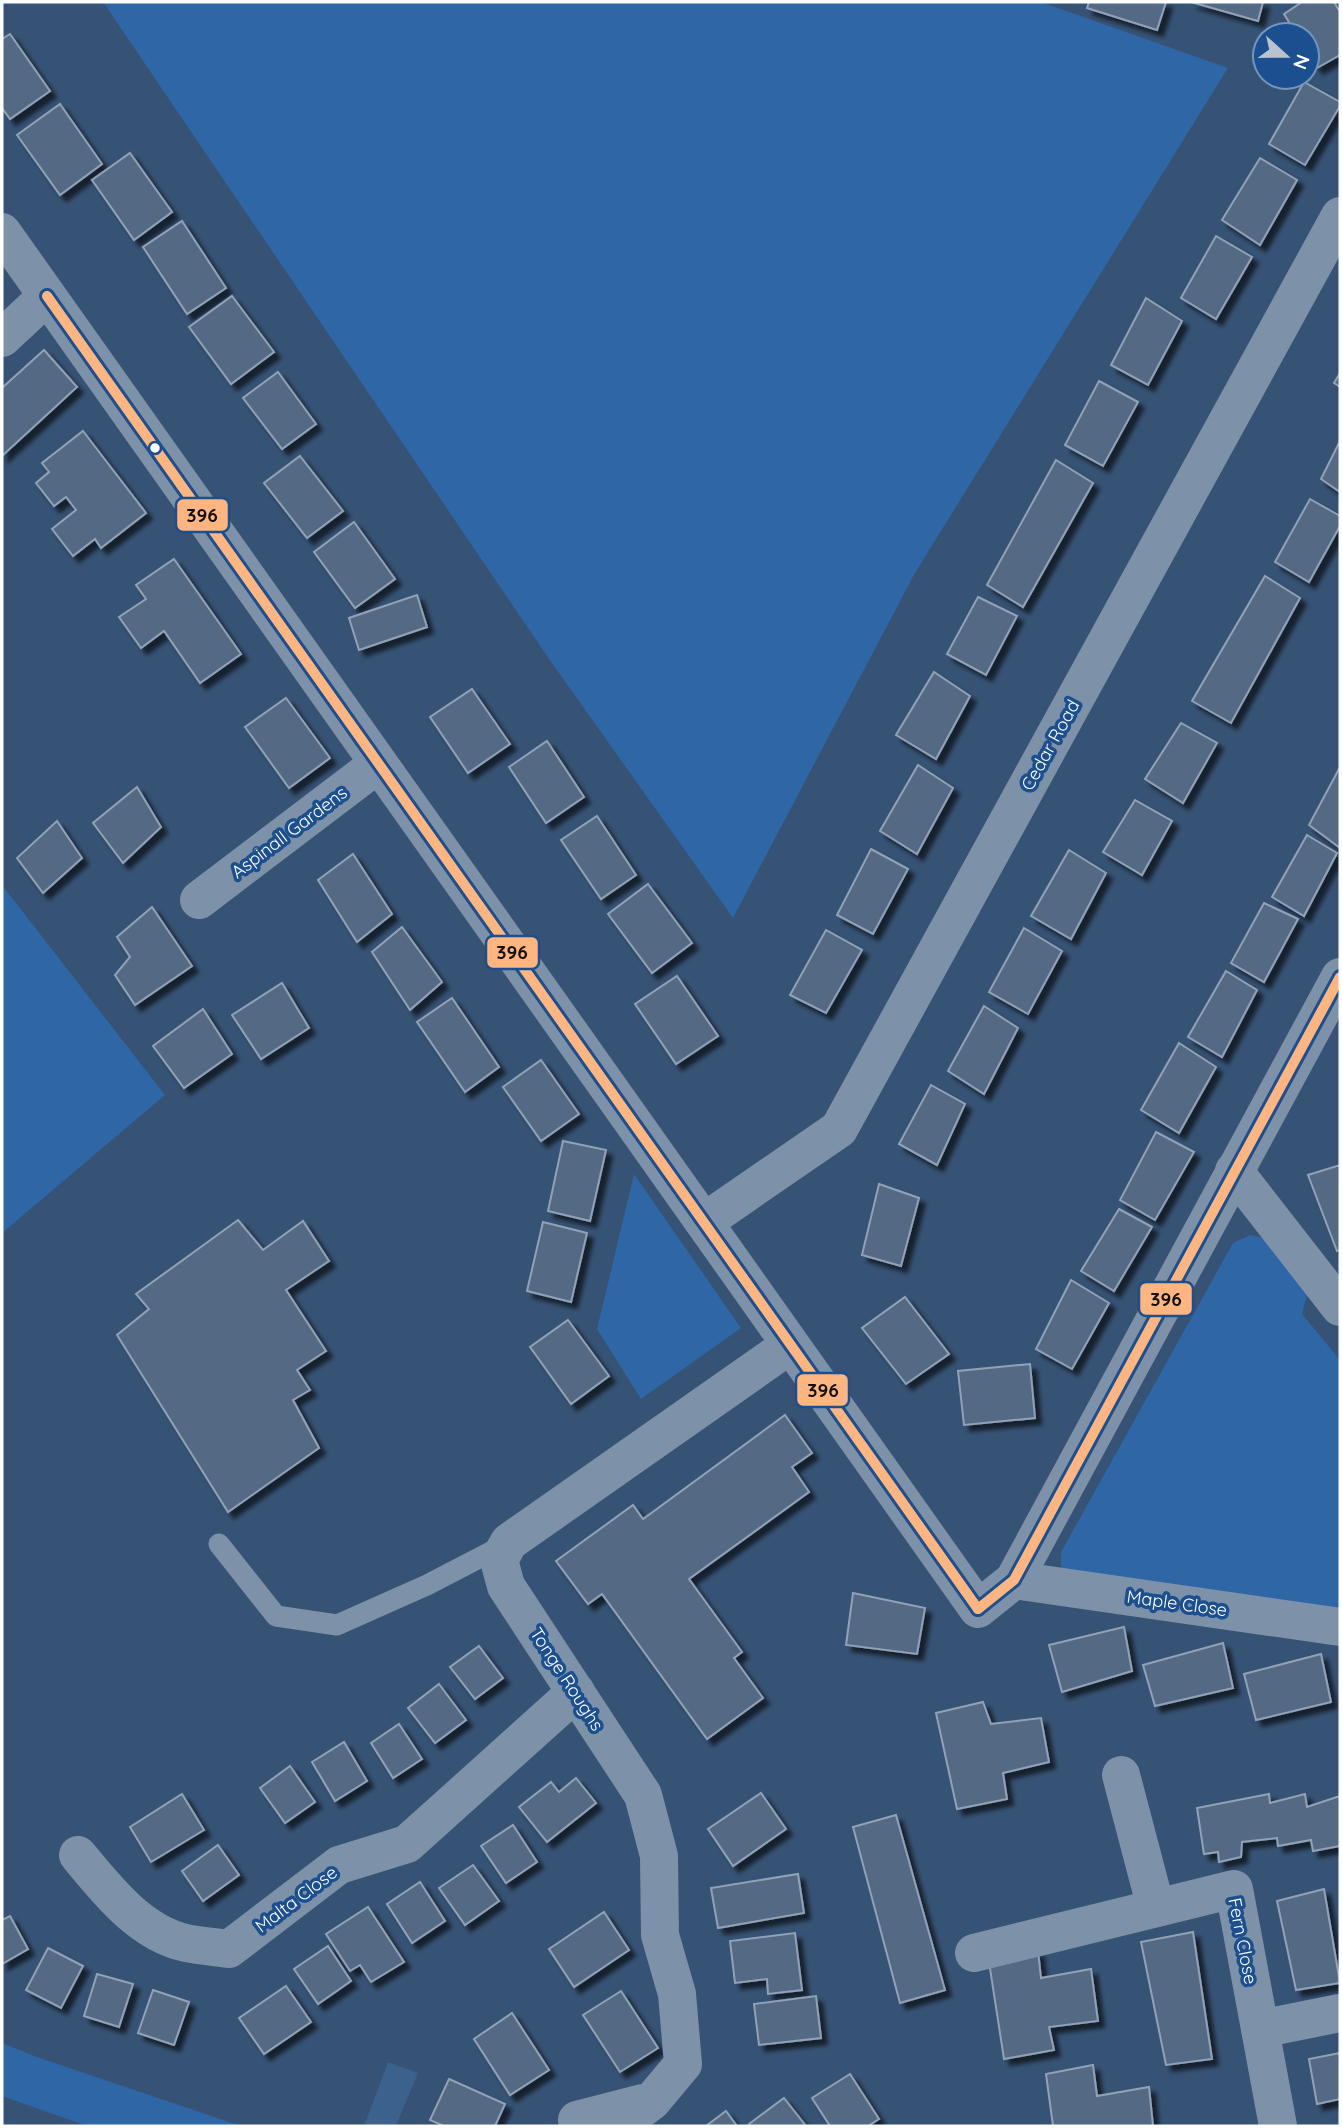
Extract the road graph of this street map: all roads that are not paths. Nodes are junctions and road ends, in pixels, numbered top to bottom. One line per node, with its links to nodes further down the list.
1 (1340, 216): 9 (street, Cedar Road)
2 (2, 232): 3 (street)
3 (47, 296): 4 (street); 5 (street)
4 (2, 338)
5 (378, 764): 6 (street, Aspinall Gardens); 9 (street)
6 (199, 900)
7 (1340, 977): 8 (street)
8 (1234, 1171): 10 (street); 14 (street)
9 (704, 1223): 11 (street)
10 (1340, 1307)
11 (790, 1345): 12 (street); 14 (street)
12 (509, 1542): 13 (lane); 16 (street, Tonge Roughs)
13 (219, 1544)
14 (1014, 1580): 15 (street, Maple Close)
15 (1340, 1627)
16 (576, 1692): 18 (street, Malta Close); 23 (street, Tonge Roughs)
17 (1121, 1775): 19 (street)
18 (78, 1855)
19 (1156, 1908): 20 (street, Fern Close); 22 (street, Fern Close)
20 (974, 1953)
21 (1340, 2013): 22 (street)
22 (1260, 2029): 26 (street, Fern Close)
23 (652, 2101): 24 (street); 25 (street, Tonge Roughs)
24 (577, 2120)
25 (619, 2126)
26 (1278, 2126)

